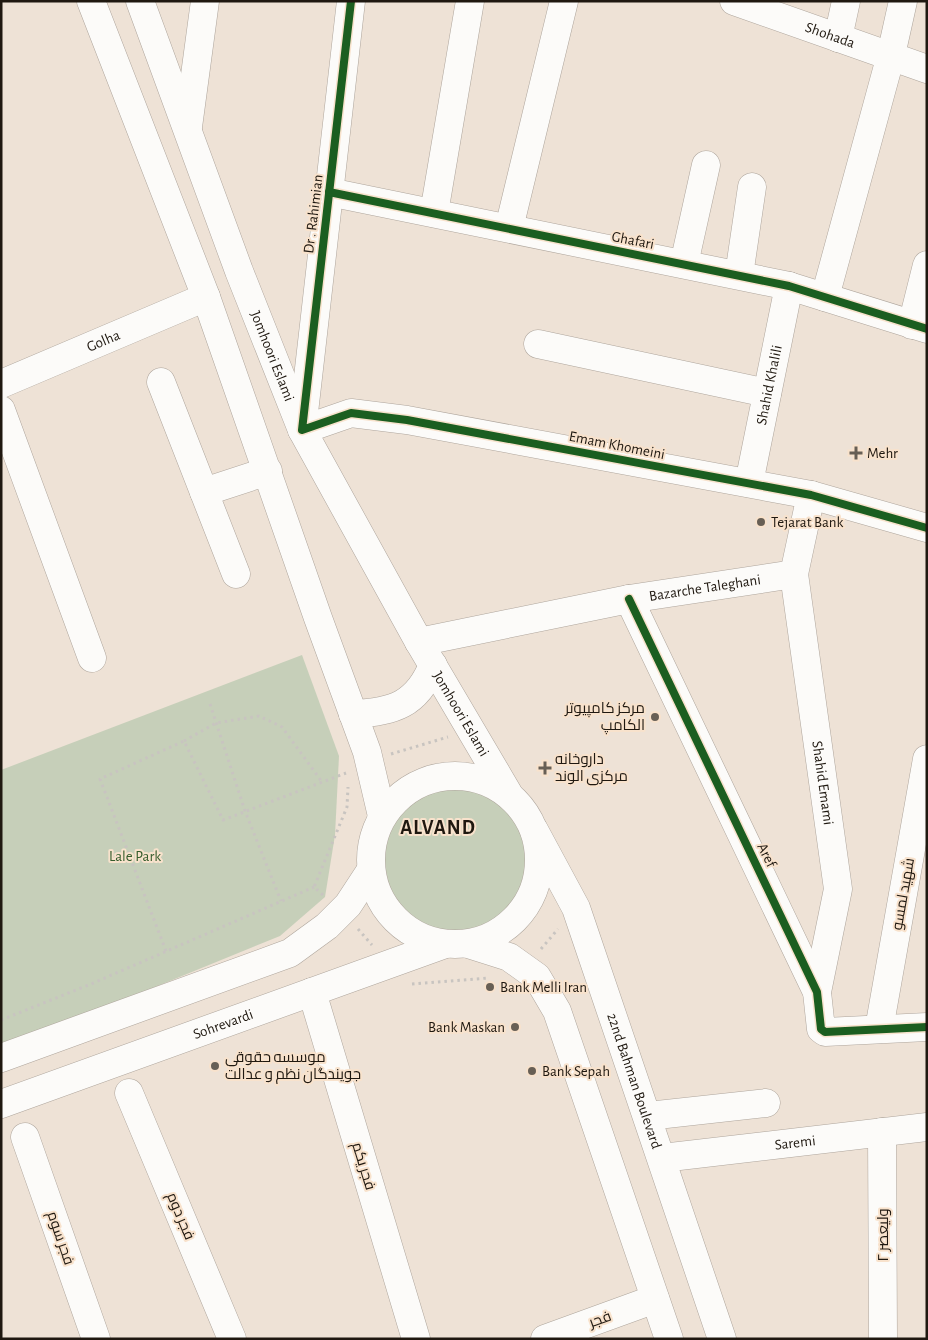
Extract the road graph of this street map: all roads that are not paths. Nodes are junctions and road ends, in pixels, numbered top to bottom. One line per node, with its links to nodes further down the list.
1 (91, 1): 23 (street)
2 (140, 1): 13 (street, Jomhoori Eslami)
3 (205, 1): 13 (street)
4 (351, 1): 16 (street, Dr . Rahimian)
5 (470, 1): 17 (street)
6 (564, 1): 18 (street)
7 (846, 1): 10 (street)
8 (903, 1): 11 (street)
9 (741, 2): 10 (street, Shohada)
10 (838, 38): 11 (street, Shohada)
11 (890, 55): 12 (street, Shohada); 24 (street)
12 (927, 69)
13 (188, 127): 31 (street, Jomhoori Eslami)
14 (706, 165): 19 (street)
15 (752, 187): 21 (street)
16 (329, 192): 17 (street, Ghafari); 31 (street, Dr . Rahimian)
17 (434, 213): 18 (street, Ghafari)
18 (509, 228): 19 (street, Ghafari)
19 (684, 264): 21 (street, Ghafari)
20 (927, 265): 25 (street)
21 (738, 276): 22 (street, Ghafari)
22 (789, 286): 24 (street, Ghafari); 29 (street, Shahid Khalili)
23 (206, 297): 28 (street, Golha); 32 (street)
24 (824, 297): 25 (street, Ghafari)
25 (919, 327)
26 (538, 344): 29 (street)
27 (162, 382): 34 (street)
28 (1, 384)
29 (768, 393): 33 (street, Shahid Khalili)
30 (1, 410): 41 (street)
31 (302, 430): 33 (street, Emam Khomeini); 40 (street, Jomhoori Eslami)
32 (268, 471): 34 (street); 42 (street)
33 (749, 484): 35 (street, Emam Khomeini)
34 (204, 492): 37 (street)
35 (811, 495): 36 (street, Emam Khomeini); 38 (street)
36 (927, 528)
37 (236, 574)
38 (794, 574): 39 (street, Bazarche Taleghani); 50 (street, Shahid Emami)
39 (628, 599): 40 (street, Bazarche Taleghani); 50 (street, Aref)
40 (426, 654): 42 (street); 44 (street, Jomhoori Eslami)
41 (92, 658)
42 (353, 714): 45 (street)
43 (927, 759): 52 (street, شهید لمسو)
44 (508, 793): 45 (street); 46 (street)
45 (382, 816): 47 (street)
46 (534, 830): 48 (street); 59 (street, 22nd Bahman Boulevard)
47 (371, 870): 48 (street); 53 (street)
48 (457, 944): 49 (street, Sohrevardi); 64 (street)
49 (312, 992): 55 (street, Sohrevardi); 67 (street, فجر یکم)
50 (817, 992): 52 (street, Aref)
51 (926, 1023): 52 (street, Aref)
52 (879, 1029)
53 (70, 1033): 54 (street); 55 (street)
54 (1, 1058)
55 (84, 1074): 58 (street, Sohrevardi)
56 (129, 1093): 66 (street, فجر دوم)
57 (766, 1103): 59 (street)
58 (1, 1104)
59 (648, 1116): 63 (street, 22nd Bahman Boulevard)
60 (927, 1127): 61 (street, Saremi)
61 (882, 1132): 63 (street, Saremi); 71 (street, ولیعصر ۲)
62 (25, 1137): 65 (street, فجر سوم)
63 (662, 1158): 70 (street, 22nd Bahman Boulevard)
64 (655, 1298): 68 (street, فجر); 69 (street)
65 (96, 1339)
66 (232, 1339)
67 (416, 1339)
68 (546, 1339)
69 (669, 1339)
70 (722, 1339)
71 (883, 1339)

